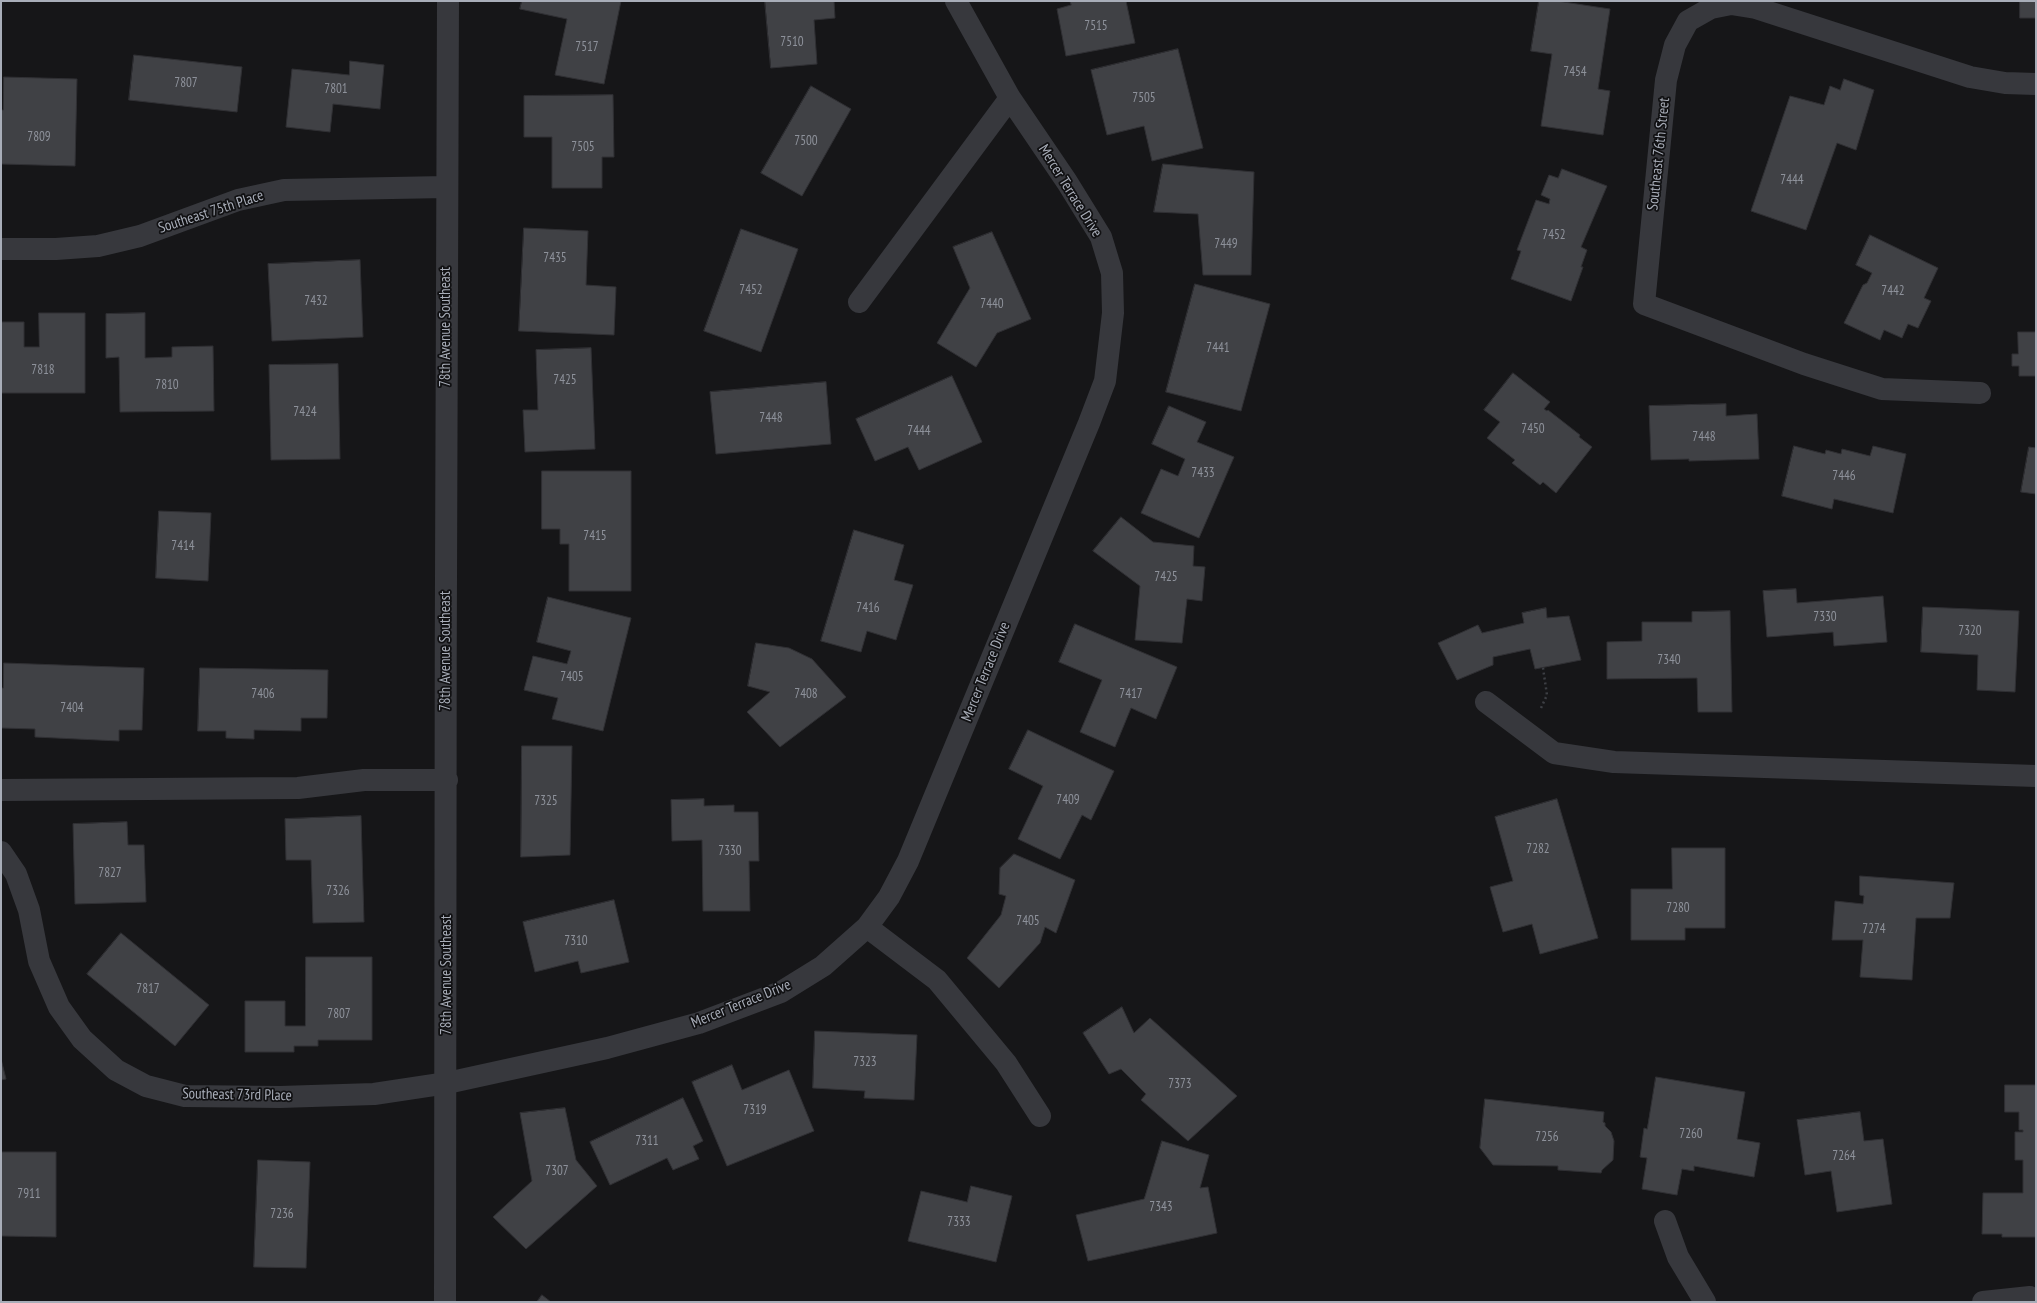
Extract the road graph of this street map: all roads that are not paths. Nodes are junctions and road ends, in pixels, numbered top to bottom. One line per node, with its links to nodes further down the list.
1 (448, 1): 5 (street, 78th Avenue Southeast)
2 (956, 1): 4 (street, Mercer Terrace Drive)
3 (2036, 84): 8 (street, Southeast 76th Street)
4 (1010, 98): 7 (street); 14 (street, Mercer Terrace Drive)
5 (446, 187): 6 (street, Southeast 75th Place); 11 (street, 78th Avenue Southeast)
6 (1, 249)
7 (859, 302)
8 (1980, 393)
9 (1486, 702): 10 (street)
10 (2036, 776)
11 (447, 780): 12 (street); 15 (street, 78th Avenue Southeast)
12 (1, 790)
13 (1, 852): 15 (street, Southeast 73rd Place)
14 (867, 927): 15 (street, Mercer Terrace Drive); 16 (street)
15 (447, 1083): 19 (street, 78th Avenue Southeast)
16 (1040, 1116)
17 (1665, 1221): 20 (street)
18 (2036, 1300): 21 (street)
19 (445, 1302)
20 (1705, 1302)
21 (1983, 1302)

